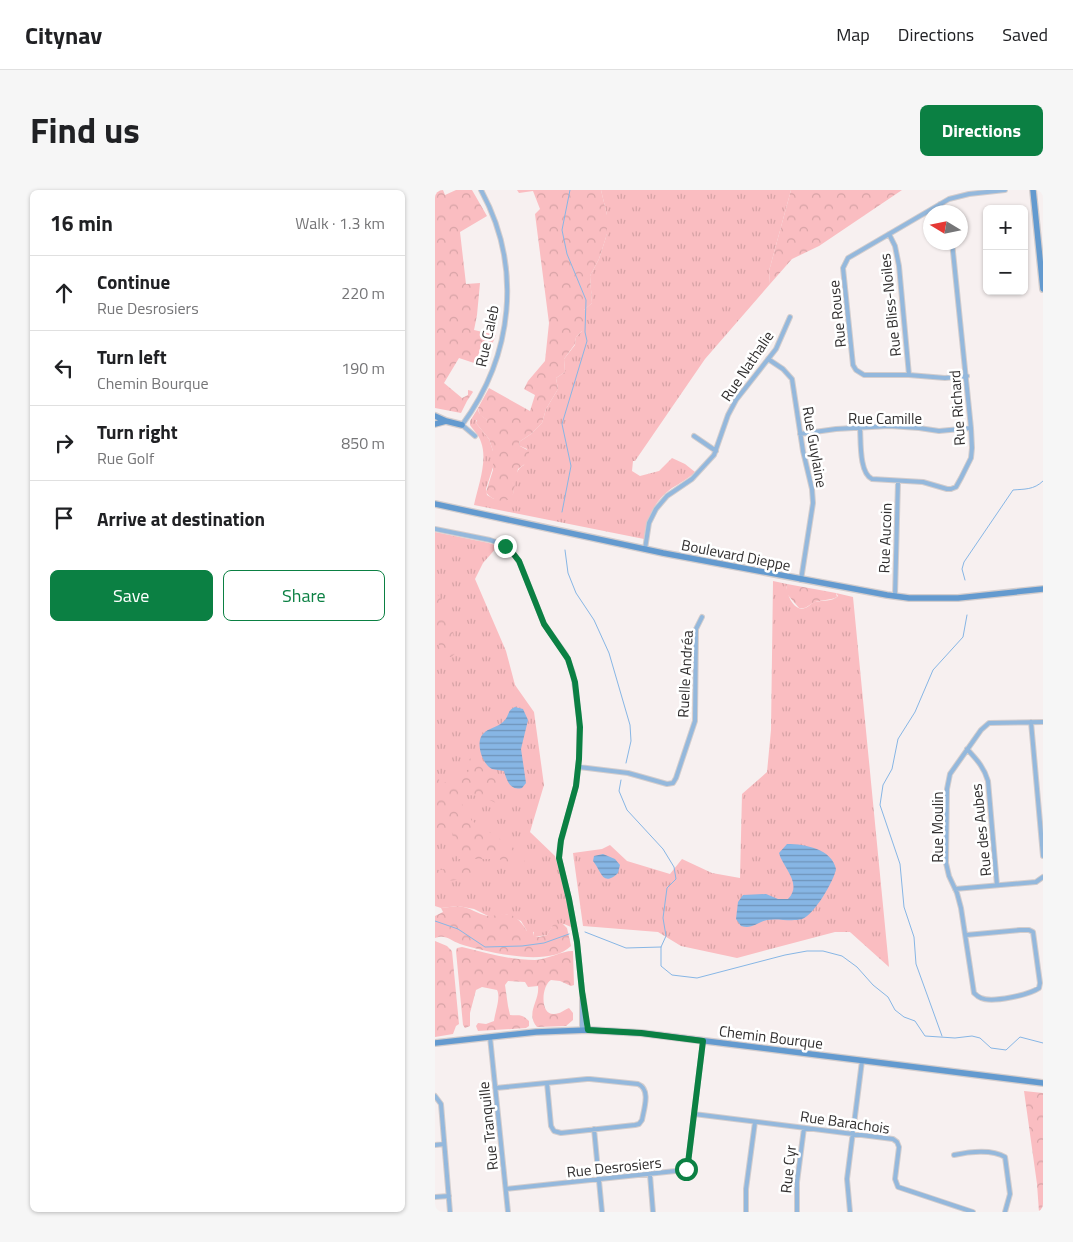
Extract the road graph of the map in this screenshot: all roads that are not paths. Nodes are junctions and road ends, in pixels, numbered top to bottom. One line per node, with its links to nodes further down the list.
1 (481, 190): 15 (street, Rue Caleb)
2 (1005, 190): 4 (street, Rue Rouse)
3 (1033, 190): 7 (street)
4 (940, 204): 5 (street, Rue Rouse)
5 (889, 234): 10 (street, Rue Bliss-Noiles); 10 (street, Rue Rouse)
6 (953, 250): 11 (street, Rue Richard)
7 (1043, 289)
8 (790, 317): 9 (street, Rue Nathalie)
9 (769, 359): 18 (street, Rue Guylaine); 21 (street, Rue Nathalie)
10 (909, 375): 11 (street, Rue Rouse)
11 (967, 376): 17 (street, Rue Richard)
12 (435, 416): 13 (street)
13 (445, 421): 14 (street); 15 (street)
14 (435, 424)
15 (463, 425): 19 (street)
16 (860, 428): 17 (street, Rue Camille); 18 (street, Rue Camille); 22 (street, Rue Richard)
17 (971, 428): 22 (street, Rue Richard)
18 (800, 434): 26 (street, Rue Guylaine)
19 (475, 436)
20 (694, 436): 21 (street)
21 (716, 451): 25 (street, Rue Nathalie)
22 (898, 481): 28 (street, Rue Aucoin)
23 (435, 504): 25 (street, Boulevard Dieppe)
24 (435, 528): 33 (street)
25 (645, 549): 26 (street, Boulevard Dieppe)
26 (801, 580): 28 (street, Boulevard Dieppe)
27 (1041, 590): 28 (street, Boulevard Dieppe)
28 (895, 596)
29 (702, 617): 33 (street, Ruelle Andréa)
30 (1031, 722): 31 (street, Rue Moulin); 32 (street, Rue Moulin); 34 (street)
31 (1043, 722)
32 (967, 749): 36 (street, Rue des Aubes); 37 (street, Rue Moulin)
33 (579, 767): 40 (street)
34 (1043, 856)
35 (1043, 877): 36 (street)
36 (997, 885): 37 (street)
37 (955, 889): 38 (street, Rue Moulin)
38 (965, 935): 39 (street, Rue Moulin); 39 (street, Rue Moulin)
39 (1041, 969)
40 (585, 1030): 41 (street, Chemin Bourque); 42 (street, Chemin Bourque)
41 (490, 1038): 43 (street, Chemin Bourque); 47 (street, Rue Tranquille)
42 (703, 1041): 44 (street, Chemin Bourque); 49 (street, Rue Desrosiers)
43 (435, 1043)
44 (862, 1061): 46 (street, Chemin Bourque); 53 (street)
45 (547, 1083): 47 (street); 52 (street); 52 (street)
46 (1043, 1083)
47 (495, 1088): 59 (street, Rue Tranquille)
48 (435, 1096): 54 (street)
49 (694, 1114): 50 (street, Rue Barachois); 57 (street, Rue Desrosiers)
50 (755, 1122): 51 (street, Rue Barachois); 66 (street)
51 (804, 1128): 53 (street, Rue Barachois); 67 (street, Rue Cyr)
52 (594, 1129): 58 (street)
53 (853, 1134): 68 (street); 69 (street, Rue Barachois)
54 (444, 1144): 55 (street); 60 (street)
55 (435, 1145)
56 (954, 1154): 70 (street)
57 (649, 1174): 58 (street, Rue Desrosiers); 65 (street)
58 (599, 1180): 59 (street, Rue Desrosiers); 64 (street)
59 (506, 1189): 63 (street, Rue Tranquille)
60 (449, 1196): 61 (street); 62 (street)
61 (435, 1197)
62 (450, 1212)
63 (508, 1212)
64 (602, 1212)
65 (653, 1212)
66 (746, 1212)
67 (797, 1212)
68 (850, 1212)
69 (973, 1212)
70 (1005, 1212)

